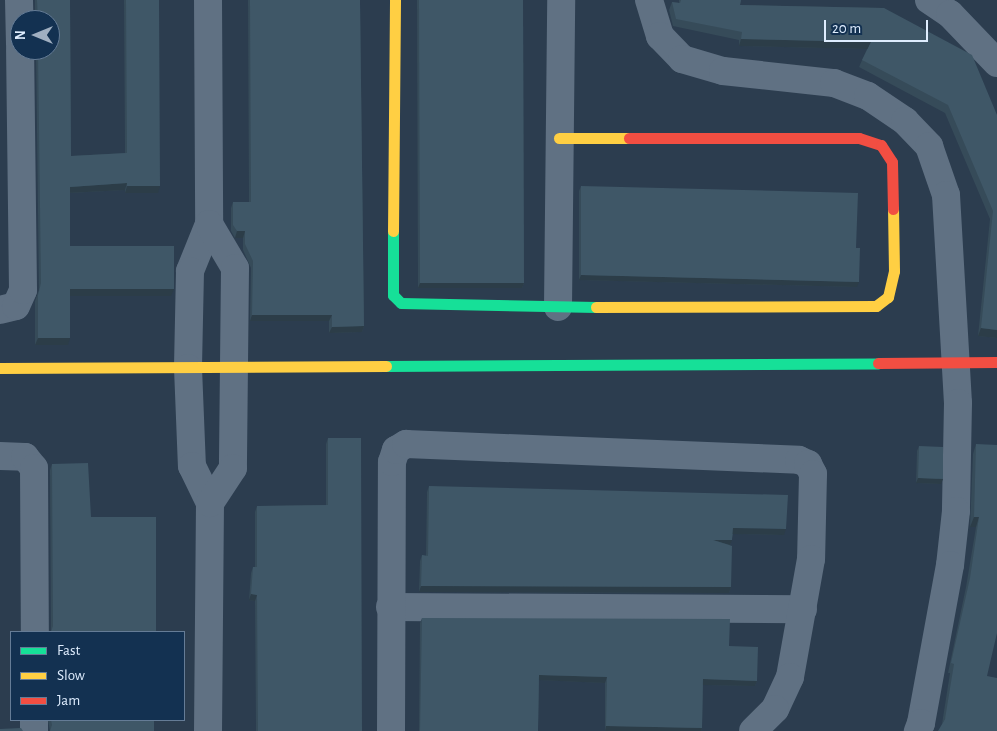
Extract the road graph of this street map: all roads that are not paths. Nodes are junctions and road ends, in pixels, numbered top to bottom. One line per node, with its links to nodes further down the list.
1 (208, 0): 9 (street)
2 (395, 0): 10 (street)
3 (561, 0): 8 (street)
4 (649, 0): 12 (street)
5 (929, 0): 7 (street)
6 (20, 60): 11 (street)
7 (997, 63)
8 (560, 138): 10 (street); 10 (street)
9 (209, 224): 15 (street); 16 (street)
10 (558, 307)
11 (0, 310)
12 (956, 362): 13 (street); 16 (street); 25 (street)
13 (997, 362)
14 (0, 368): 15 (street)
15 (188, 368): 16 (street); 18 (street)
16 (233, 381): 18 (street)
17 (0, 456): 21 (street)
18 (210, 503): 22 (street)
19 (390, 607): 20 (street); 20 (street); 23 (street)
20 (803, 609): 24 (street)
21 (35, 631)
22 (208, 731)
23 (391, 731)
24 (753, 731)
25 (918, 731)

